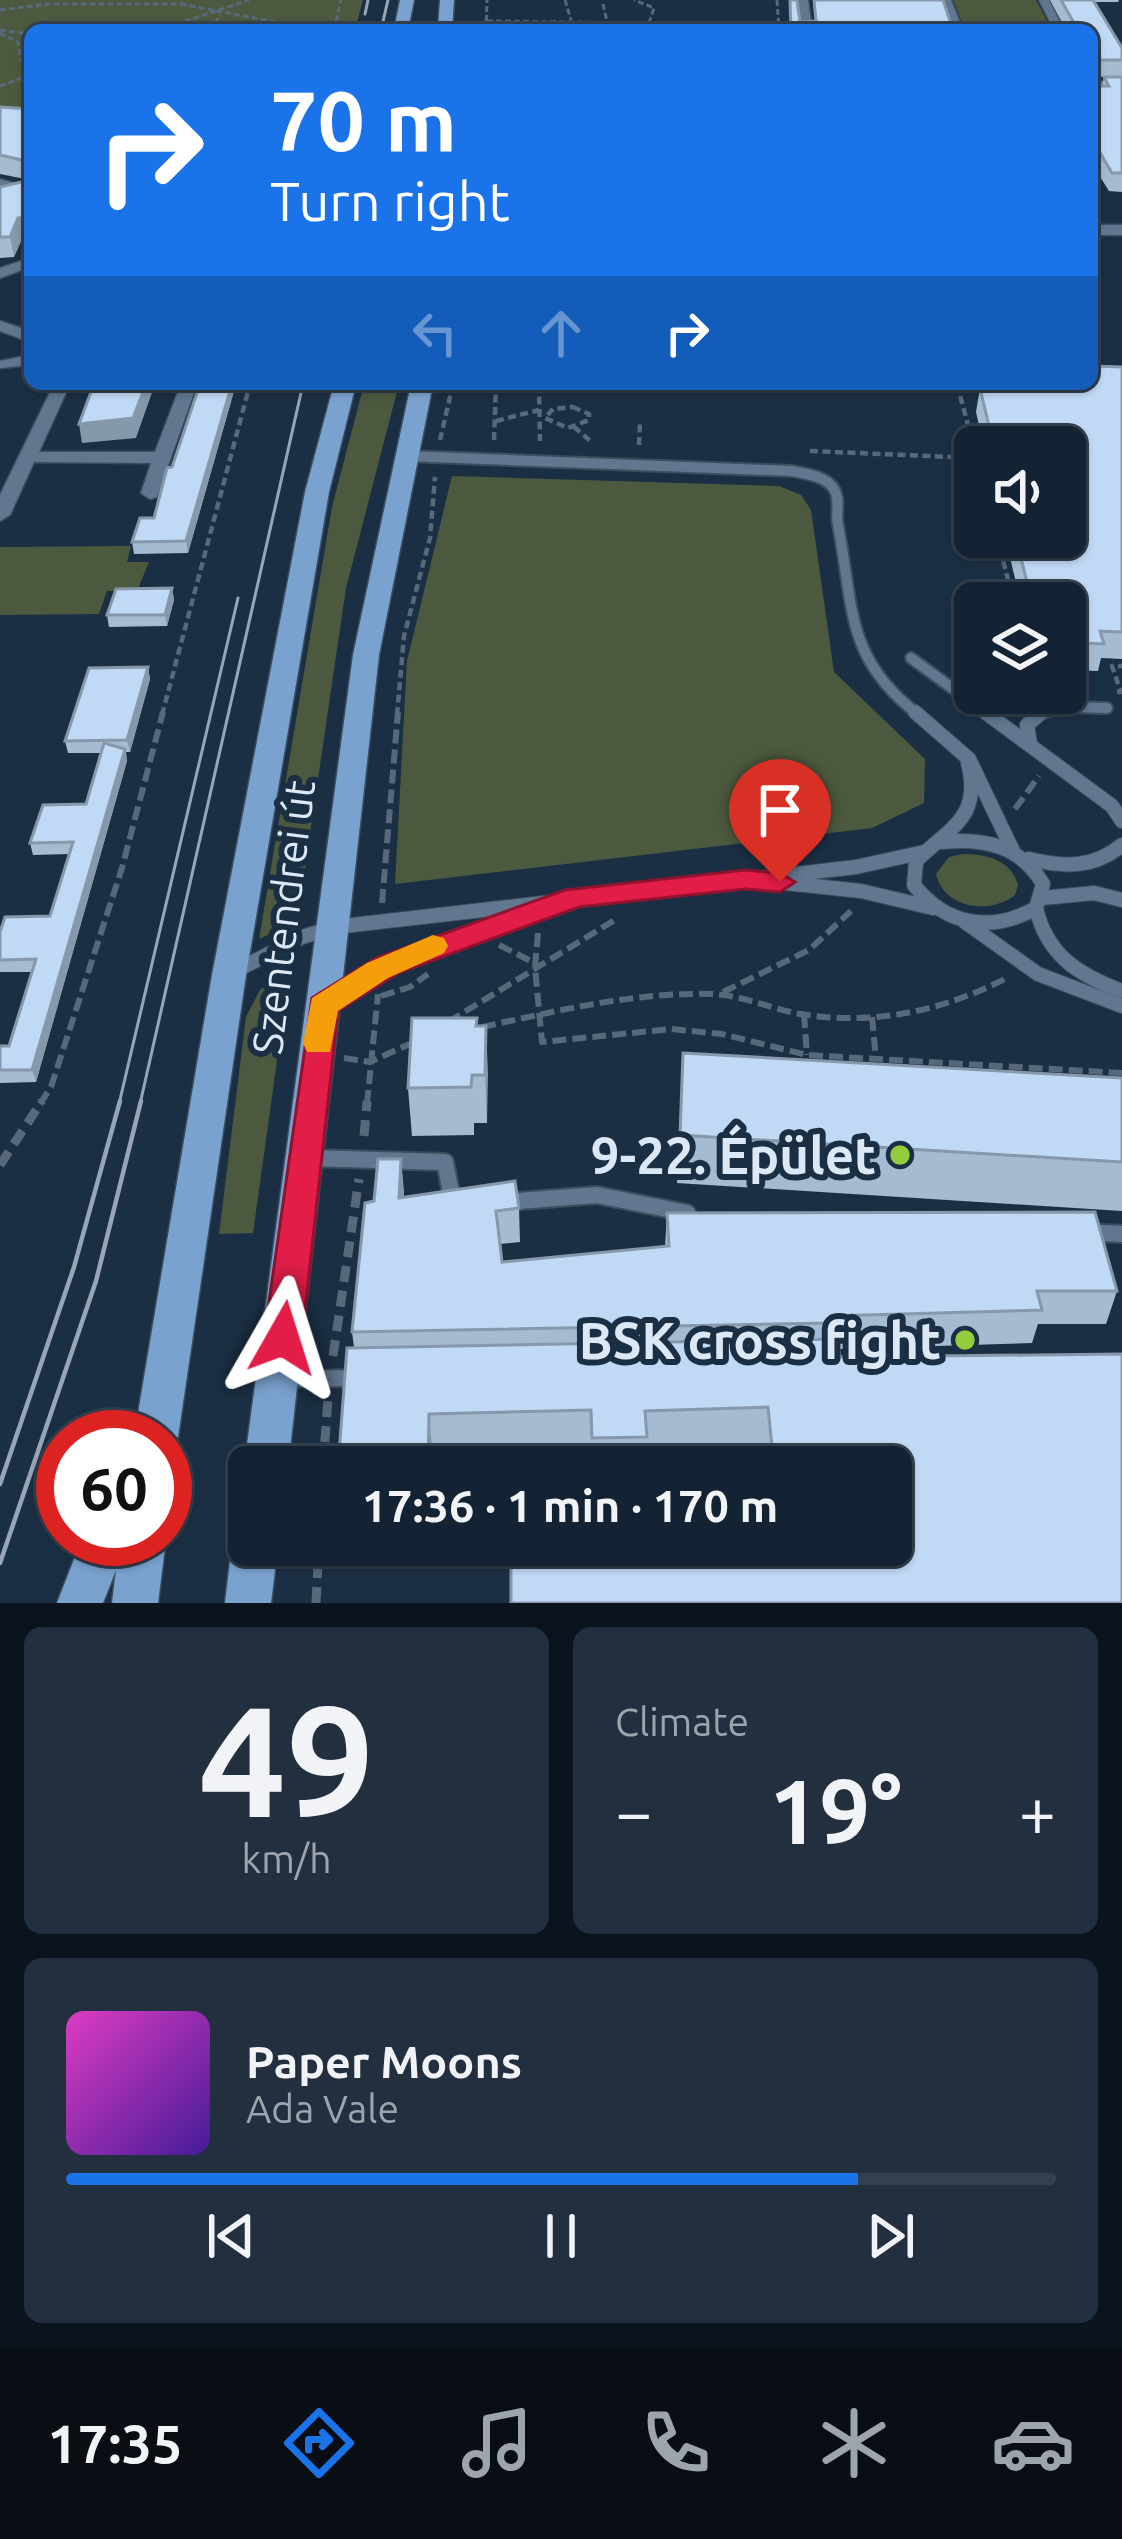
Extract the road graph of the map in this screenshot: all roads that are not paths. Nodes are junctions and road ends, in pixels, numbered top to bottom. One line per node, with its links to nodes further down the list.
1 (59, 390): 6 (street)
2 (187, 390): 7 (street)
3 (343, 390): 30 (main road, Szentendrei út)
4 (421, 390): 5 (main road, Szentendrei út)
5 (406, 456): 17 (lane); 29 (main road, Szentendrei út)
6 (29, 457): 7 (street); 9 (street)
7 (163, 458): 8 (street)
8 (150, 493)
9 (5, 495): 10 (street)
10 (0, 515)
11 (911, 658): 12 (lane)
12 (953, 691): 16 (lane)
13 (1086, 708): 14 (lane)
14 (1107, 708)
15 (1040, 714): 16 (lane)
16 (1030, 744): 18 (lane)
17 (955, 745): 19 (lane); 22 (lane)
18 (1122, 820)
19 (943, 842): 21 (lane); 22 (lane)
20 (1122, 845): 22 (lane)
21 (924, 852): 23 (lane); 27 (lane)
22 (1019, 855): 26 (lane)
23 (745, 880): 24 (lane); 27 (lane)
24 (575, 897): 29 (lane); 32 (lane)
25 (1122, 900): 26 (lane)
26 (1039, 903): 28 (lane); 31 (lane)
27 (934, 908): 28 (lane)
28 (964, 921): 33 (lane)
29 (335, 927): 30 (lane); 32 (main road, Szentendrei út)
30 (229, 975): 40 (main road, Szentendrei út)
31 (1122, 991)
32 (323, 1006): 34 (main road, Szentendrei út)
33 (1122, 1006)
34 (302, 1158): 35 (lane); 39 (main road, Szentendrei út)
35 (696, 1214)
36 (1075, 1232): 37 (lane)
37 (1122, 1234)
38 (373, 1378): 39 (lane)
39 (279, 1379): 43 (main road, Szentendrei út)
40 (162, 1391): 41 (main road); 42 (main road, Szentendrei út)
41 (155, 1410)
42 (160, 1410)
43 (269, 1446)
44 (94, 1566): 47 (main road)
45 (140, 1566): 48 (main road)
46 (252, 1566): 49 (main road)
47 (80, 1603)
48 (135, 1603)
49 (248, 1603)

